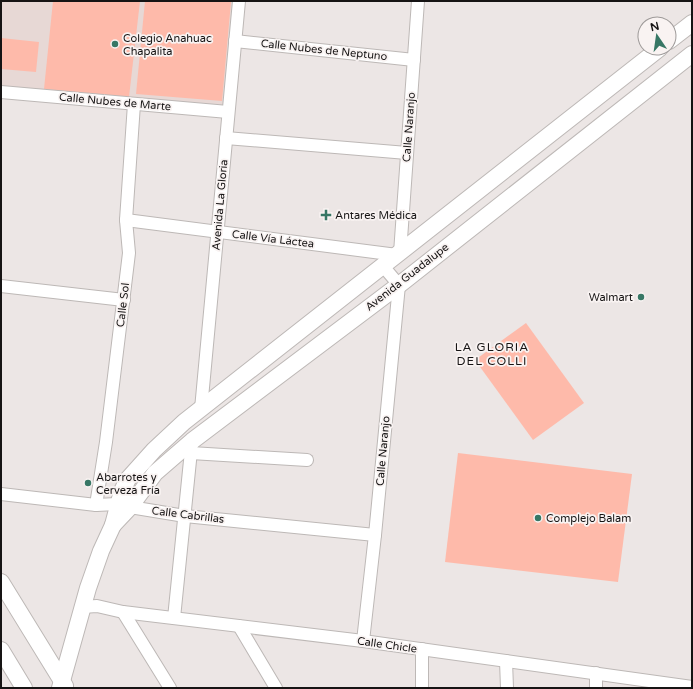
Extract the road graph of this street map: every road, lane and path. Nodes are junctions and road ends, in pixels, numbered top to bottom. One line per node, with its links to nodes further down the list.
1 (239, 1): 5 (street, Avenida La Gloria)
2 (418, 1): 8 (street, Calle Naranjo)
3 (692, 23): 4 (main road)
4 (677, 35)
5 (235, 41): 8 (street, Calle Nubes de Neptuno); 11 (street, Avenida La Gloria)
6 (692, 54): 18 (main road, Avenida Guadalupe)
7 (650, 56): 16 (main road)
8 (414, 60): 13 (street, Calle Naranjo)
9 (1, 92): 10 (street, Calle Nubes de Marte)
10 (134, 104): 11 (street, Calle Nubes de Marte); 14 (street, Calle Sol)
11 (228, 112): 12 (street, Avenida La Gloria)
12 (226, 138): 13 (street); 15 (street, Avenida La Gloria)
13 (407, 153): 16 (street, Calle Naranjo)
14 (126, 220): 15 (street, Calle Vía Láctea); 20 (street, Calle Sol)
15 (217, 232): 16 (street, Calle Vía Láctea); 21 (street, Avenida La Gloria)
16 (398, 254): 17 (main road)
17 (383, 266): 18 (street); 21 (main road)
18 (399, 285): 22 (main road, Avenida Guadalupe); 28 (street, Calle Naranjo)
19 (1, 286): 20 (street)
20 (124, 300): 25 (street, Calle Sol)
21 (201, 409): 26 (main road)
22 (192, 447): 23 (street); 26 (main road, Avenida Guadalupe); 27 (street)
23 (307, 460)
24 (1, 494): 25 (street, Calle Cabrillas)
25 (96, 505): 26 (street, Calle Cabrillas)
26 (124, 506): 27 (street, Calle Cabrillas); 30 (main road, Avenida Guadalupe)
27 (185, 516): 28 (street, Calle Cabrillas); 32 (street)
28 (375, 535): 34 (street, Calle Naranjo)
29 (1, 582): 39 (main road)
30 (82, 607): 31 (street, Calle Chicle); 39 (main road)
31 (123, 612): 32 (street, Calle Chicle); 42 (street)
32 (174, 618): 33 (street, Calle Chicle)
33 (239, 626): 34 (street, Calle Chicle); 43 (street)
34 (363, 641): 35 (street, Calle Chicle)
35 (422, 649): 37 (street, Calle Chicle); 44 (street)
36 (1, 650): 41 (main road)
37 (506, 661): 38 (street, Calle Chicle); 45 (street)
38 (596, 673): 40 (street, Calle Chicle); 46 (street)
39 (63, 685)
40 (687, 687)
41 (24, 688)
42 (170, 688)
43 (276, 688)
44 (422, 688)
45 (507, 688)
46 (596, 688)

